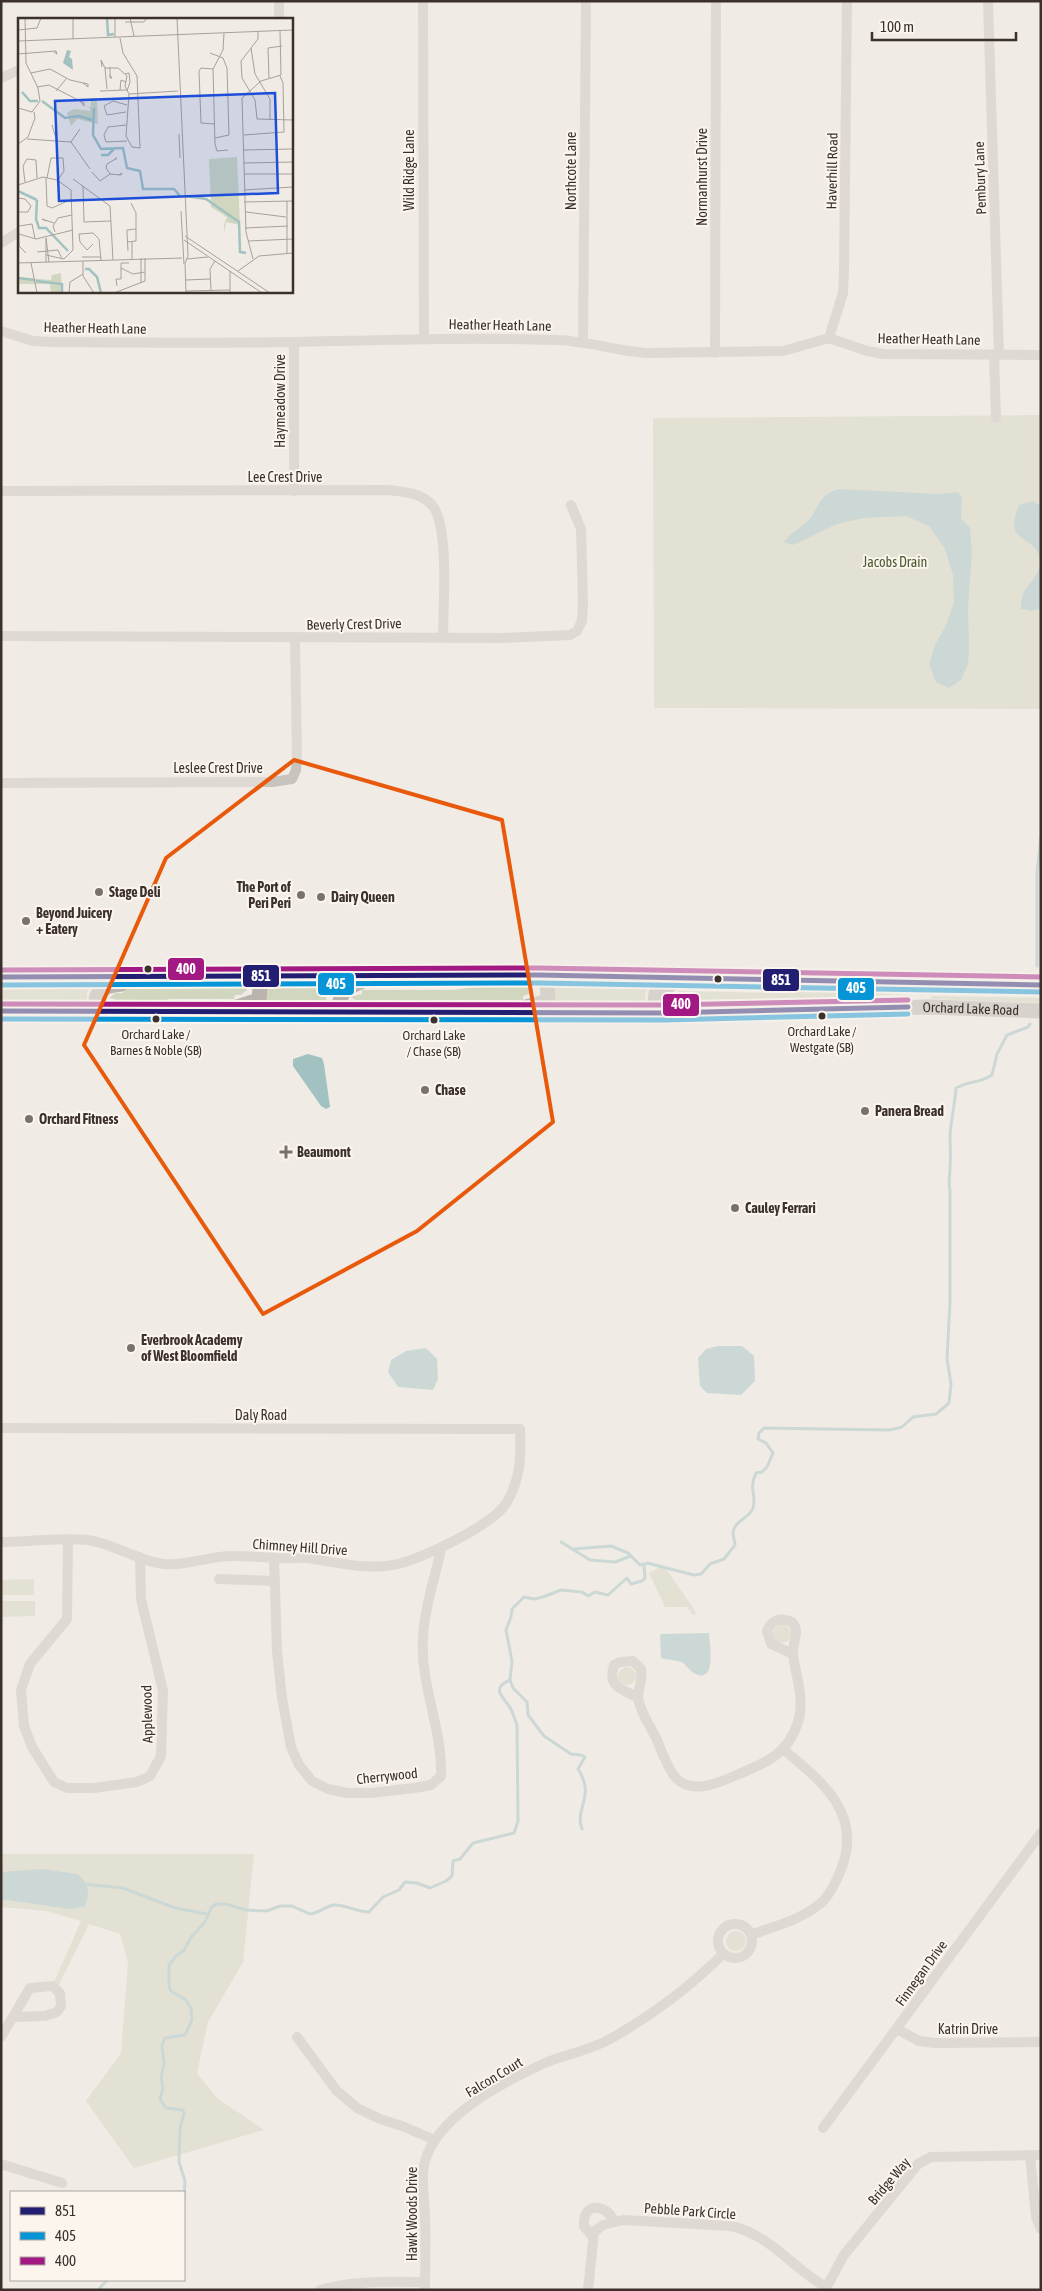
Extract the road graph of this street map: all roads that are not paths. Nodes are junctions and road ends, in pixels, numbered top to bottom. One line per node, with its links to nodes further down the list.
1 (279, 1): 7 (street)
2 (423, 1): 14 (street, Wild Ridge Lane)
3 (586, 1): 16 (street, Northcote Lane)
4 (716, 1): 17 (street, Normanhurst Drive)
5 (847, 1): 13 (street, Haverhill Road)
6 (988, 1): 18 (street, Pembury Lane)
7 (279, 18)
8 (18, 70): 9 (street)
9 (1, 78)
10 (18, 233): 11 (street)
11 (1, 243)
12 (1, 331): 15 (street, Heather Heath Lane)
13 (829, 338): 17 (street, Heather Heath Lane); 18 (street, Heather Heath Lane)
14 (424, 339): 15 (street, Heather Heath Lane); 16 (street, Heather Heath Lane)
15 (294, 342): 22 (street, Haymeadow Drive)
16 (583, 342): 17 (street, Heather Heath Lane)
17 (715, 353)
18 (997, 354): 19 (street, Heather Heath Lane); 20 (street, Pembury Lane)
19 (1041, 355)
20 (996, 418)
21 (1, 491): 22 (street, Lee Crest Drive)
22 (294, 491): 25 (street, Lee Crest Drive)
23 (571, 505): 25 (street, Beverly Crest Drive)
24 (1, 636): 26 (street, Beverly Crest Drive)
25 (443, 636): 26 (street, Beverly Crest Drive)
26 (295, 638): 27 (street, Leslee Crest Drive)
27 (1, 783)
28 (541, 975): 30 (main road, Orchard Lake Road); 33 (main road, Orchard Lake Road); 42 (main road)
29 (1, 977): 31 (main road, Orchard Lake Road)
30 (374, 977): 32 (main road, Orchard Lake Road); 41 (main road)
31 (146, 978): 32 (main road, Orchard Lake Road); 38 (main road)
32 (254, 978): 40 (main road)
33 (684, 978): 34 (main road, Orchard Lake Road); 43 (main road)
34 (922, 984): 35 (main road, Orchard Lake Road); 36 (main road)
35 (1041, 986)
36 (864, 1009): 39 (main road, Orchard Lake Road); 43 (main road, Orchard Lake Road)
37 (1, 1011): 38 (main road, Orchard Lake Road)
38 (102, 1011): 40 (main road, Orchard Lake Road)
39 (1041, 1011)
40 (216, 1012): 41 (main road, Orchard Lake Road)
41 (345, 1012): 42 (main road, Orchard Lake Road)
42 (495, 1013): 43 (main road, Orchard Lake Road)
43 (665, 1013)
44 (1, 1428): 45 (street, Daly Road)
45 (520, 1429): 48 (street, Chimney Hill Drive)
46 (68, 1540): 47 (street, Chimney Hill Drive); 49 (street, Chimney Hill Drive); 49 (street, Applewood)
47 (1, 1542)
48 (441, 1549): 50 (street, Chimney Hill Drive); 52 (street, Cherrywood)
49 (140, 1557): 50 (street, Chimney Hill Drive)
50 (274, 1558): 52 (street, Cherrywood)
51 (219, 1579): 52 (street)
52 (275, 1581)
53 (793, 1654): 55 (street)
54 (637, 1697): 55 (street)
55 (784, 1750): 57 (street)
56 (1041, 1833): 60 (street, Finnegan Drive)
57 (751, 1935): 58 (street); 58 (street)
58 (723, 1954): 65 (street, Falcon Court)
59 (14, 2017): 59 (street); 62 (street)
60 (897, 2029): 63 (street, Katrin Drive); 64 (street, Finnegan Drive)
61 (297, 2036): 65 (street)
62 (1, 2037)
63 (1041, 2042)
64 (823, 2128)
65 (434, 2140): 72 (street, Hawk Woods Drive)
66 (1036, 2155): 70 (street); 73 (street, Bridge Way)
67 (1, 2164): 68 (street)
68 (62, 2183)
69 (614, 2221): 71 (street); 71 (street); 73 (street, Pebble Park Circle)
70 (1041, 2229)
71 (593, 2237): 75 (street)
72 (425, 2286): 74 (street)
73 (825, 2288)
74 (320, 2290)
75 (588, 2290)

